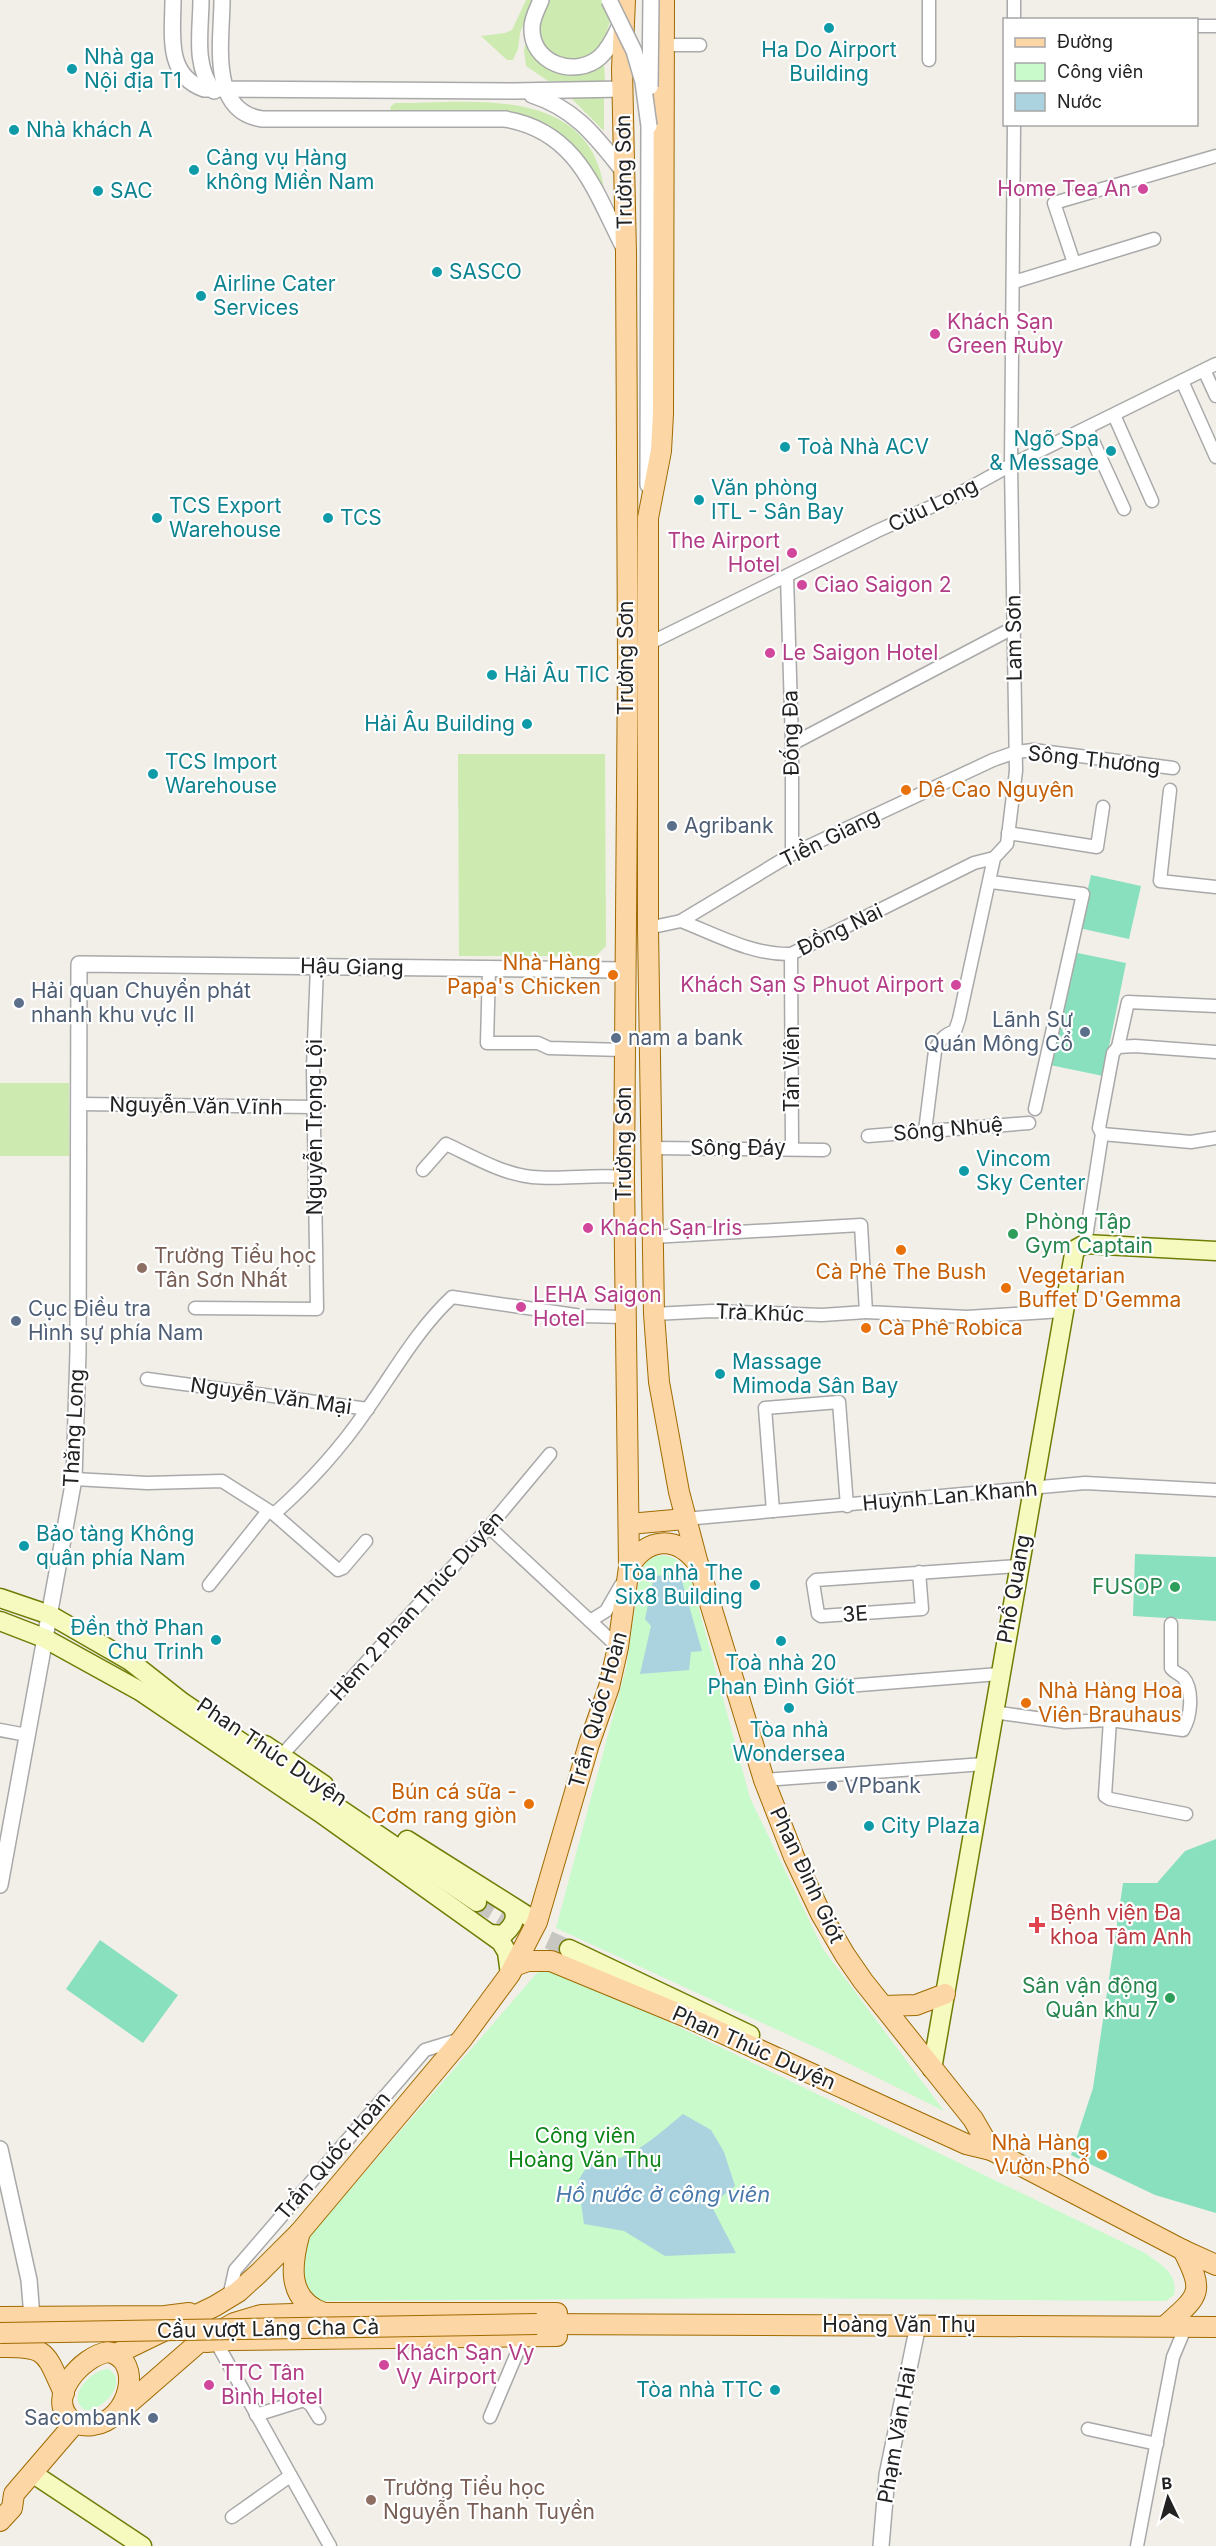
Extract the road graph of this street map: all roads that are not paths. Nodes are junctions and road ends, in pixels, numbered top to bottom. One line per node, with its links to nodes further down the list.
1 (173, 0): 19 (street)
2 (201, 0): 19 (street)
3 (222, 0): 19 (street)
4 (541, 0): 10 (street)
5 (609, 0): 22 (street, bridge)
6 (651, 0): 22 (street, bridge)
7 (664, 0): 14 (main road, Trường Sơn)
8 (929, 0): 16 (street)
9 (1014, 0): 11 (street)
10 (625, 8): 17 (main road, Trường Sơn)
11 (1014, 18)
12 (1198, 26): 13 (street)
13 (1216, 26)
14 (664, 45): 15 (street); 18 (main road, Trường Sơn)
15 (700, 45)
16 (929, 60)
17 (623, 89): 18 (main road); 20 (street); 21 (main road, Trường Sơn)
18 (664, 89): 22 (main road, Trường Sơn)
19 (220, 91): 20 (street); 27 (street)
20 (514, 91): 25 (street)
21 (623, 122): 22 (main road); 25 (main road, Trường Sơn)
22 (657, 123): 40 (street); 40 (main road, Trường Sơn)
23 (1014, 126): 29 (street, Lam Sơn)
24 (1216, 156): 28 (street)
25 (624, 172): 27 (main road, Trường Sơn)
26 (1154, 239): 28 (street)
27 (626, 253): 60 (main road, Trường Sơn)
28 (1074, 263): 29 (street)
29 (1014, 282): 37 (street, Lam Sơn)
30 (1216, 364): 31 (street, Cửu Long)
31 (1204, 370): 32 (street, Cửu Long); 33 (street)
32 (1182, 381): 34 (street, Cửu Long); 36 (street)
33 (1216, 396)
34 (1114, 415): 35 (street, Cửu Long); 38 (street)
35 (1087, 428): 37 (street, Cửu Long); 39 (street)
36 (1216, 457)
37 (1011, 465): 41 (street, Cửu Long); 42 (street, Lam Sơn)
38 (1152, 501)
39 (1124, 509)
40 (648, 518): 43 (main road, Trường Sơn)
41 (787, 576): 43 (street, Cửu Long); 44 (street, Đống Đa)
42 (1013, 628): 44 (street); 45 (street, Lam Sơn)
43 (650, 644): 55 (main road, Trường Sơn)
44 (792, 744): 50 (street, Đống Đa)
45 (1016, 753): 46 (street, Sông Thương); 49 (street, Lam Sơn); 50 (street, Tiền Giang)
46 (1173, 768)
47 (1170, 790): 53 (street)
48 (1103, 807): 49 (street)
49 (1008, 833): 51 (street, Lam Sơn)
50 (792, 854): 54 (street, Tiền Giang)
51 (994, 858): 52 (street, Lam Sơn); 56 (street, Đồng Nai)
52 (991, 882): 67 (street); 69 (street, Lam Sơn)
53 (1216, 887)
54 (681, 921): 55 (street, Tiền Giang); 56 (street, Đồng Nai)
55 (648, 928): 73 (main road, Trường Sơn)
56 (792, 954): 74 (street, Tản Viên)
57 (79, 964): 58 (street, Hậu Giang); 65 (street, Thăng Long)
58 (317, 967): 59 (street, Hậu Giang); 66 (street, Nguyễn Trọng Lội)
59 (489, 969): 60 (street, Hậu Giang); 63 (street)
60 (625, 970): 63 (main road, Trường Sơn)
61 (1216, 1006): 62 (street)
62 (1118, 1047): 64 (street); 70 (street)
63 (624, 1050): 77 (main road, Trường Sơn)
64 (1216, 1052)
65 (79, 1104): 66 (street, Nguyễn Văn Vĩnh); 89 (street, Thăng Long)
66 (314, 1107): 81 (street, Nguyễn Trọng Lội)
67 (1035, 1109)
68 (1029, 1123): 69 (street, Sông Nhuệ)
69 (925, 1131): 71 (street, Sông Nhuệ)
70 (1102, 1134): 72 (street); 79 (street)
71 (868, 1136)
72 (1216, 1138)
73 (652, 1148): 74 (street, Sông Đáy); 78 (main road, Trường Sơn)
74 (792, 1148): 75 (street, Sông Đáy)
75 (824, 1149)
76 (423, 1170): 77 (street)
77 (624, 1177): 85 (main road, Trường Sơn)
78 (653, 1237): 83 (street); 84 (main road, Trường Sơn)
79 (1085, 1244): 80 (main road); 82 (main road, Phổ Quang)
80 (1216, 1251)
81 (195, 1308)
82 (1064, 1311): 83 (street, Trà Khúc); 90 (main road, Phổ Quang)
83 (866, 1312): 84 (street, Trà Khúc)
84 (654, 1314): 95 (main road, Phan Đình Giót)
85 (625, 1317): 87 (street, Nguyễn Văn Mại); 96 (main road, Trần Quốc Hoàn)
86 (147, 1379): 87 (street, Nguyễn Văn Mại)
87 (368, 1409): 94 (street)
88 (550, 1455): 97 (street, Hẻm 2 Phan Thúc Duyện)
89 (74, 1479): 94 (street); 105 (street, Thăng Long)
90 (1031, 1489): 91 (street, Huỳnh Lan Khanh); 92 (street, Huỳnh Lan Khanh); 100 (main road, Phổ Quang)
91 (1216, 1490)
92 (847, 1506): 93 (street, Huỳnh Lan Khanh); 93 (street)
93 (773, 1511): 95 (street, Huỳnh Lan Khanh)
94 (271, 1512): 98 (street); 103 (street)
95 (685, 1519): 96 (main road); 99 (main road, Phan Đình Giót)
96 (629, 1524): 101 (main road, Trần Quốc Hoàn)
97 (489, 1527): 107 (street); 118 (street, Hẻm 2 Phan Thúc Duyện)
98 (366, 1541)
99 (698, 1564): 101 (main road); 120 (main road, Phan Đình Giót)
100 (1018, 1566): 102 (street, 3E); 111 (main road, Phổ Quang)
101 (629, 1567): 107 (street); 110 (main road, Trần Quốc Hoàn)
102 (919, 1572): 102 (street, 3E)
103 (209, 1585)
104 (0, 1598): 105 (main road, Phan Thúc Duyện)
105 (50, 1615): 109 (street, Thăng Long); 112 (main road, Phan Thúc Duyện)
106 (0, 1621): 109 (main road, Phan Thúc Duyện)
107 (590, 1621): 110 (street)
108 (1171, 1624): 115 (street)
109 (44, 1638): 117 (street, Thăng Long); 127 (main road, Phan Thúc Duyện)
110 (618, 1647): 126 (main road, Trần Quốc Hoàn)
111 (999, 1674): 113 (street); 114 (main road, Phổ Quang)
112 (157, 1683): 118 (main road, Phan Thúc Duyện); 124 (main road)
113 (834, 1687)
114 (993, 1712): 115 (street); 119 (main road, Phổ Quang)
115 (1110, 1720): 121 (street)
116 (0, 1730): 117 (street)
117 (27, 1735): 122 (street, Thăng Long)
118 (282, 1755): 125 (main road, Phan Thúc Duyện)
119 (984, 1764): 120 (street); 130 (main road, Phổ Quang)
120 (764, 1780): 131 (main road, Phan Đình Giót)
121 (1186, 1814)
122 (4, 1842): 123 (street, Thăng Long)
123 (0, 1885)
124 (477, 1902)
125 (512, 1907): 126 (main road, Phan Thúc Duyện); 127 (main road)
126 (537, 1922): 129 (main road, Trần Quốc Hoàn)
127 (491, 1934): 129 (main road, Phan Thúc Duyện)
128 (569, 1949): 134 (main road)
129 (512, 1970): 132 (main road, Trần Quốc Hoàn); 134 (main road, Phan Thúc Duyện)
130 (945, 1994): 131 (main road); 133 (main road, Phổ Quang)
131 (883, 2006): 133 (main road, Phan Đình Giót)
132 (462, 2039): 137 (main road, Trần Quốc Hoàn); 140 (street, Trần Quốc Hoàn)
133 (932, 2069): 136 (main road, Phan Đình Giót)
134 (890, 2108): 136 (main road, Phan Thúc Duyện)
135 (0, 2149): 144 (street)
136 (991, 2150): 138 (main road)
137 (300, 2232): 140 (main road, Trần Quốc Hoàn); 141 (main road)
138 (1183, 2250): 139 (main road); 147 (main road)
139 (1216, 2265)
140 (222, 2302): 142 (main road); 154 (main road, Trần Quốc Hoàn)
141 (326, 2313): 145 (main road, Hoàng Văn Thụ); 152 (main road, Hoàng Văn Thụ)
142 (64, 2317): 144 (main road); 154 (main road)
143 (0, 2318): 144 (main road); 154 (main road)
144 (32, 2318)
145 (612, 2323): 146 (main road, Hoàng Văn Thụ); 150 (main road, Hoàng Văn Thụ)
146 (918, 2325): 147 (main road, Hoàng Văn Thụ); 170 (street, Phạm Văn Hai)
147 (1166, 2326): 148 (main road, Hoàng Văn Thụ)
148 (1186, 2326): 149 (main road, Hoàng Văn Thụ); 162 (street)
149 (1216, 2326)
150 (529, 2331): 151 (main road, Cầu vượt Lăng Cha Cả, bridge); 152 (main road, Hoàng Văn Thụ); 158 (street)
151 (0, 2333)
152 (206, 2342): 156 (main road, Hoàng Văn Thụ); 157 (street)
153 (0, 2347): 155 (main road)
154 (101, 2350): 155 (main road); 156 (main road)
155 (64, 2393): 160 (main road)
156 (120, 2411): 160 (main road)
157 (256, 2415): 159 (street); 164 (street)
158 (490, 2417)
159 (319, 2418)
160 (75, 2423): 163 (main road)
161 (1088, 2430): 162 (street)
162 (1157, 2444): 171 (street)
163 (32, 2473): 165 (main road); 168 (main road)
164 (290, 2476): 166 (street); 169 (street)
165 (7, 2496): 167 (main road)
166 (232, 2517)
167 (0, 2521)
168 (142, 2546)
169 (330, 2546)
170 (880, 2546)
171 (1137, 2546)

